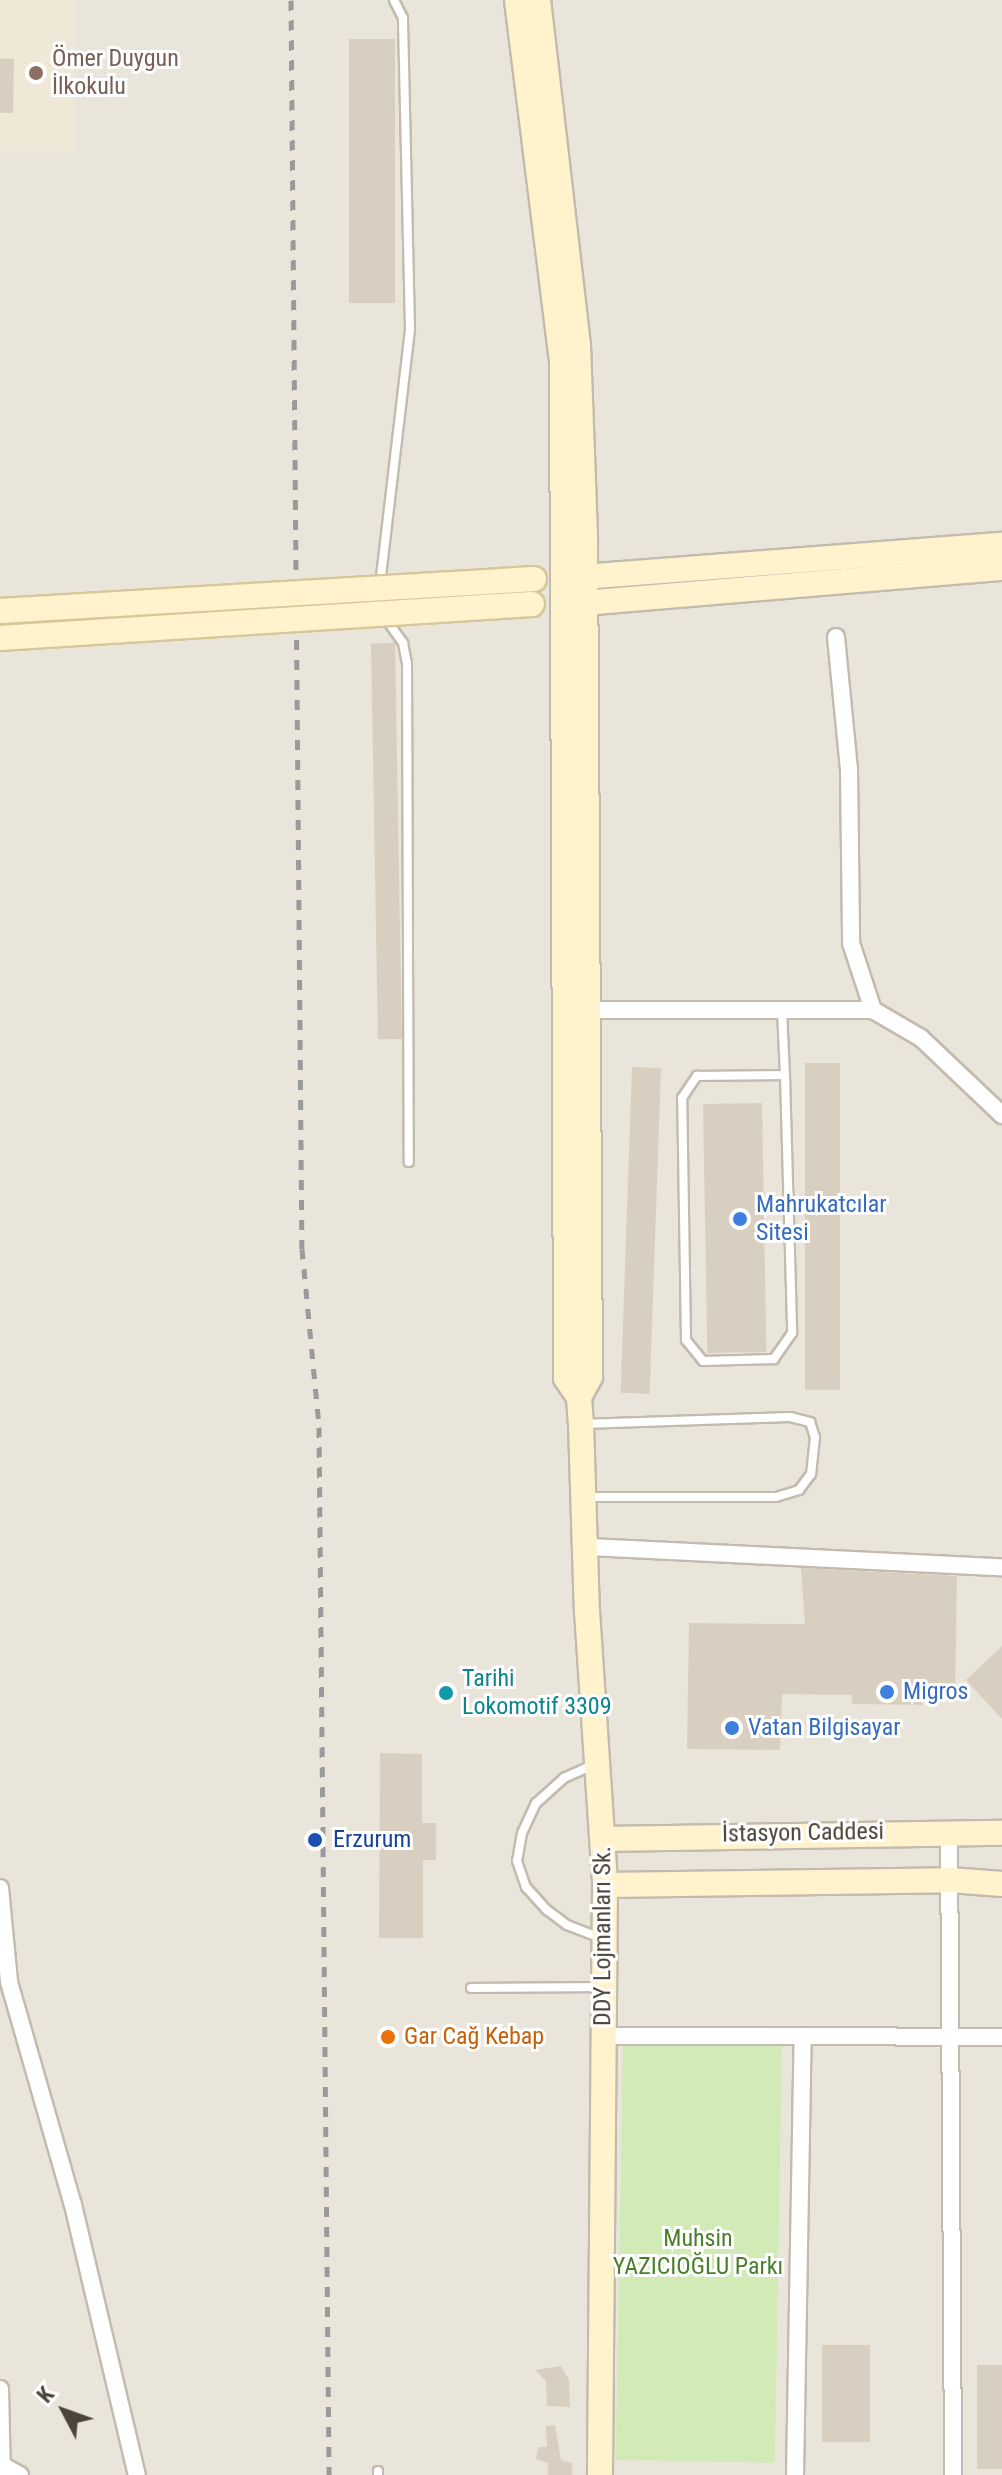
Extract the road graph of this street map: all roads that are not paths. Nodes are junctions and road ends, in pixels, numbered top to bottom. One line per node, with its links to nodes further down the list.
1 (394, 0): 16 (lane)
2 (517, 0): 6 (street)
3 (538, 0): 6 (street)
4 (1002, 545): 6 (street)
5 (1002, 568): 7 (street)
6 (573, 578): 7 (street); 8 (street, bridge)
7 (573, 604): 10 (street, bridge); 12 (street); 17 (street)
8 (0, 611)
9 (836, 637): 13 (street)
10 (0, 638)
11 (782, 1009): 12 (street); 13 (street); 14 (lane)
12 (587, 1010): 17 (street)
13 (873, 1010): 15 (street)
14 (785, 1075): 14 (lane)
15 (1002, 1115)
16 (409, 1162)
17 (579, 1397): 18 (street, DDY Lojmanları Sk.)
18 (581, 1424): 19 (street, DDY Lojmanları Sk.); 19 (lane)
19 (585, 1497): 20 (street, DDY Lojmanları Sk.)
20 (587, 1547): 21 (street); 22 (street, DDY Lojmanları Sk.)
21 (1002, 1567)
22 (598, 1763): 25 (street, DDY Lojmanları Sk.); 30 (lane)
23 (949, 1831): 24 (street, İstasyon Caddesi); 25 (street, İstasyon Caddesi); 26 (street)
24 (1002, 1833)
25 (603, 1839): 28 (street, DDY Lojmanları Sk.)
26 (950, 1880): 27 (street, İstasyon Caddesi); 28 (street, İstasyon Caddesi); 35 (street)
27 (1002, 1884)
28 (605, 1885): 30 (street, DDY Lojmanları Sk.)
29 (0, 1888): 40 (street)
30 (604, 1939): 31 (street, DDY Lojmanları Sk.)
31 (604, 1987): 32 (lane); 33 (street, DDY Lojmanları Sk.)
32 (471, 1988)
33 (604, 2036): 34 (street); 41 (street, DDY Lojmanları Sk.)
34 (803, 2036): 35 (street); 42 (street)
35 (951, 2036): 36 (street); 43 (street)
36 (1002, 2037)
37 (0, 2389): 38 (street)
38 (1, 2467): 39 (street)
39 (20, 2475)
40 (137, 2475)
41 (600, 2475)
42 (795, 2475)
43 (953, 2475)

